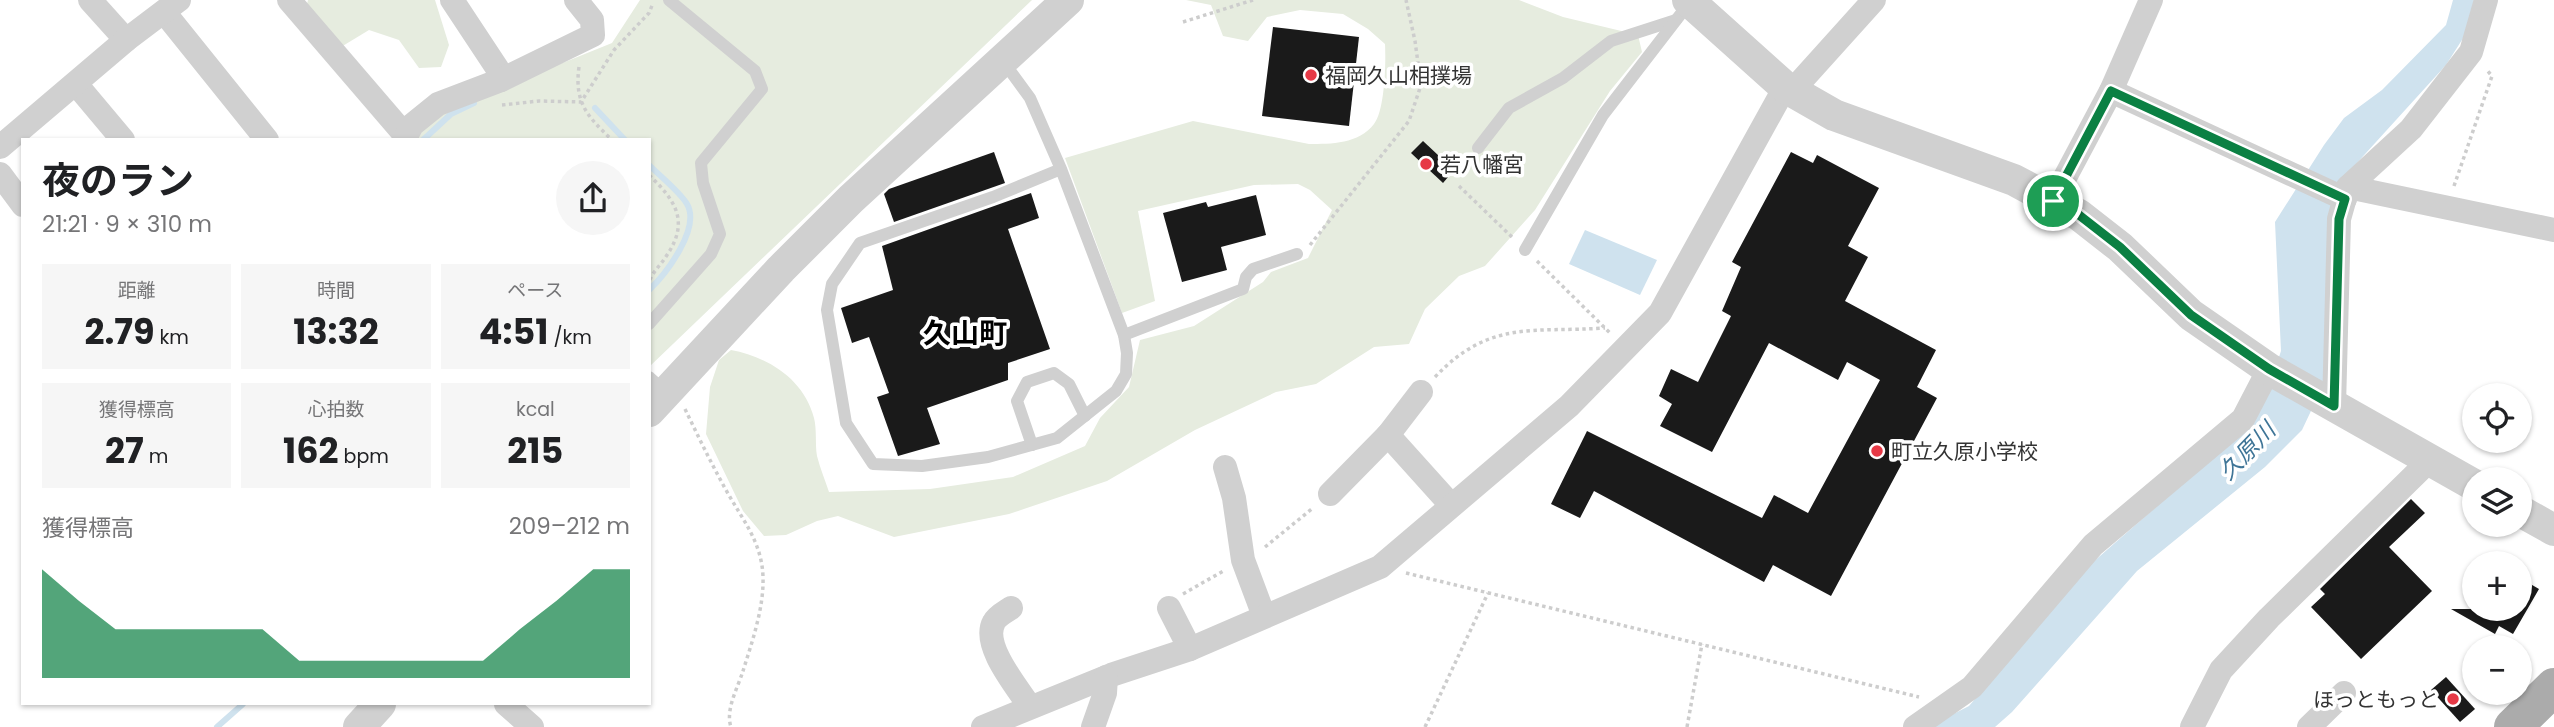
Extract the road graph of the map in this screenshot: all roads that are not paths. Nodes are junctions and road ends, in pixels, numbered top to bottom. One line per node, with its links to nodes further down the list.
1 (90, 0): 12 (street)
2 (289, 0): 18 (street)
3 (453, 0): 14 (street)
4 (576, 0): 14 (street)
5 (668, 0): 31 (lane)
6 (1068, 0): 13 (street)
7 (1874, 0): 16 (street)
8 (2151, 0): 17 (street)
9 (2486, 0): 25 (street)
10 (172, 6): 12 (street); 20 (street)
11 (1694, 7): 16 (street); 22 (lane); 29 (lane)
12 (126, 40): 15 (street)
13 (1003, 61): 23 (lane); 34 (street)
14 (502, 80): 18 (street)
15 (76, 83): 19 (street); 21 (street)
16 (1788, 89): 26 (street); 44 (street)
17 (2111, 91): 25 (street); 26 (street)
18 (404, 137)
19 (121, 138)
20 (266, 138)
21 (0, 147)
22 (1478, 148)
23 (1061, 169): 32 (lane); 39 (lane)
24 (0, 174): 27 (street)
25 (2346, 193): 28 (street); 36 (street)
26 (2053, 201): 33 (street)
27 (21, 202)
28 (2554, 230)
29 (1525, 250)
30 (1297, 254): 32 (lane)
31 (651, 322)
32 (1124, 335): 37 (lane)
33 (2271, 370): 36 (street); 61 (street)
34 (660, 391)
35 (1421, 392): 38 (street)
36 (2328, 402): 40 (street)
37 (1086, 416): 39 (lane); 39 (lane)
38 (1388, 435): 43 (street); 44 (street)
39 (1032, 444)
40 (2430, 460): 42 (street); 62 (street)
41 (1225, 467): 49 (street)
42 (2462, 478)
43 (1330, 494)
44 (1451, 505): 49 (street)
45 (2532, 518): 46 (street)
46 (2554, 530)
47 (1012, 608): 56 (street)
48 (1169, 608): 50 (street)
49 (1264, 616): 50 (street)
50 (1190, 649): 51 (street)
51 (1106, 677): 56 (street); 60 (street)
52 (2554, 687): 64 (main road)
53 (2344, 693): 63 (street)
54 (379, 705): 57 (street)
55 (507, 705): 58 (street)
56 (1030, 707): 59 (street)
57 (359, 727)
58 (532, 727)
59 (983, 727)
60 (1093, 727)
61 (1915, 727)
62 (2192, 727)
63 (2309, 727)
64 (2513, 727)

